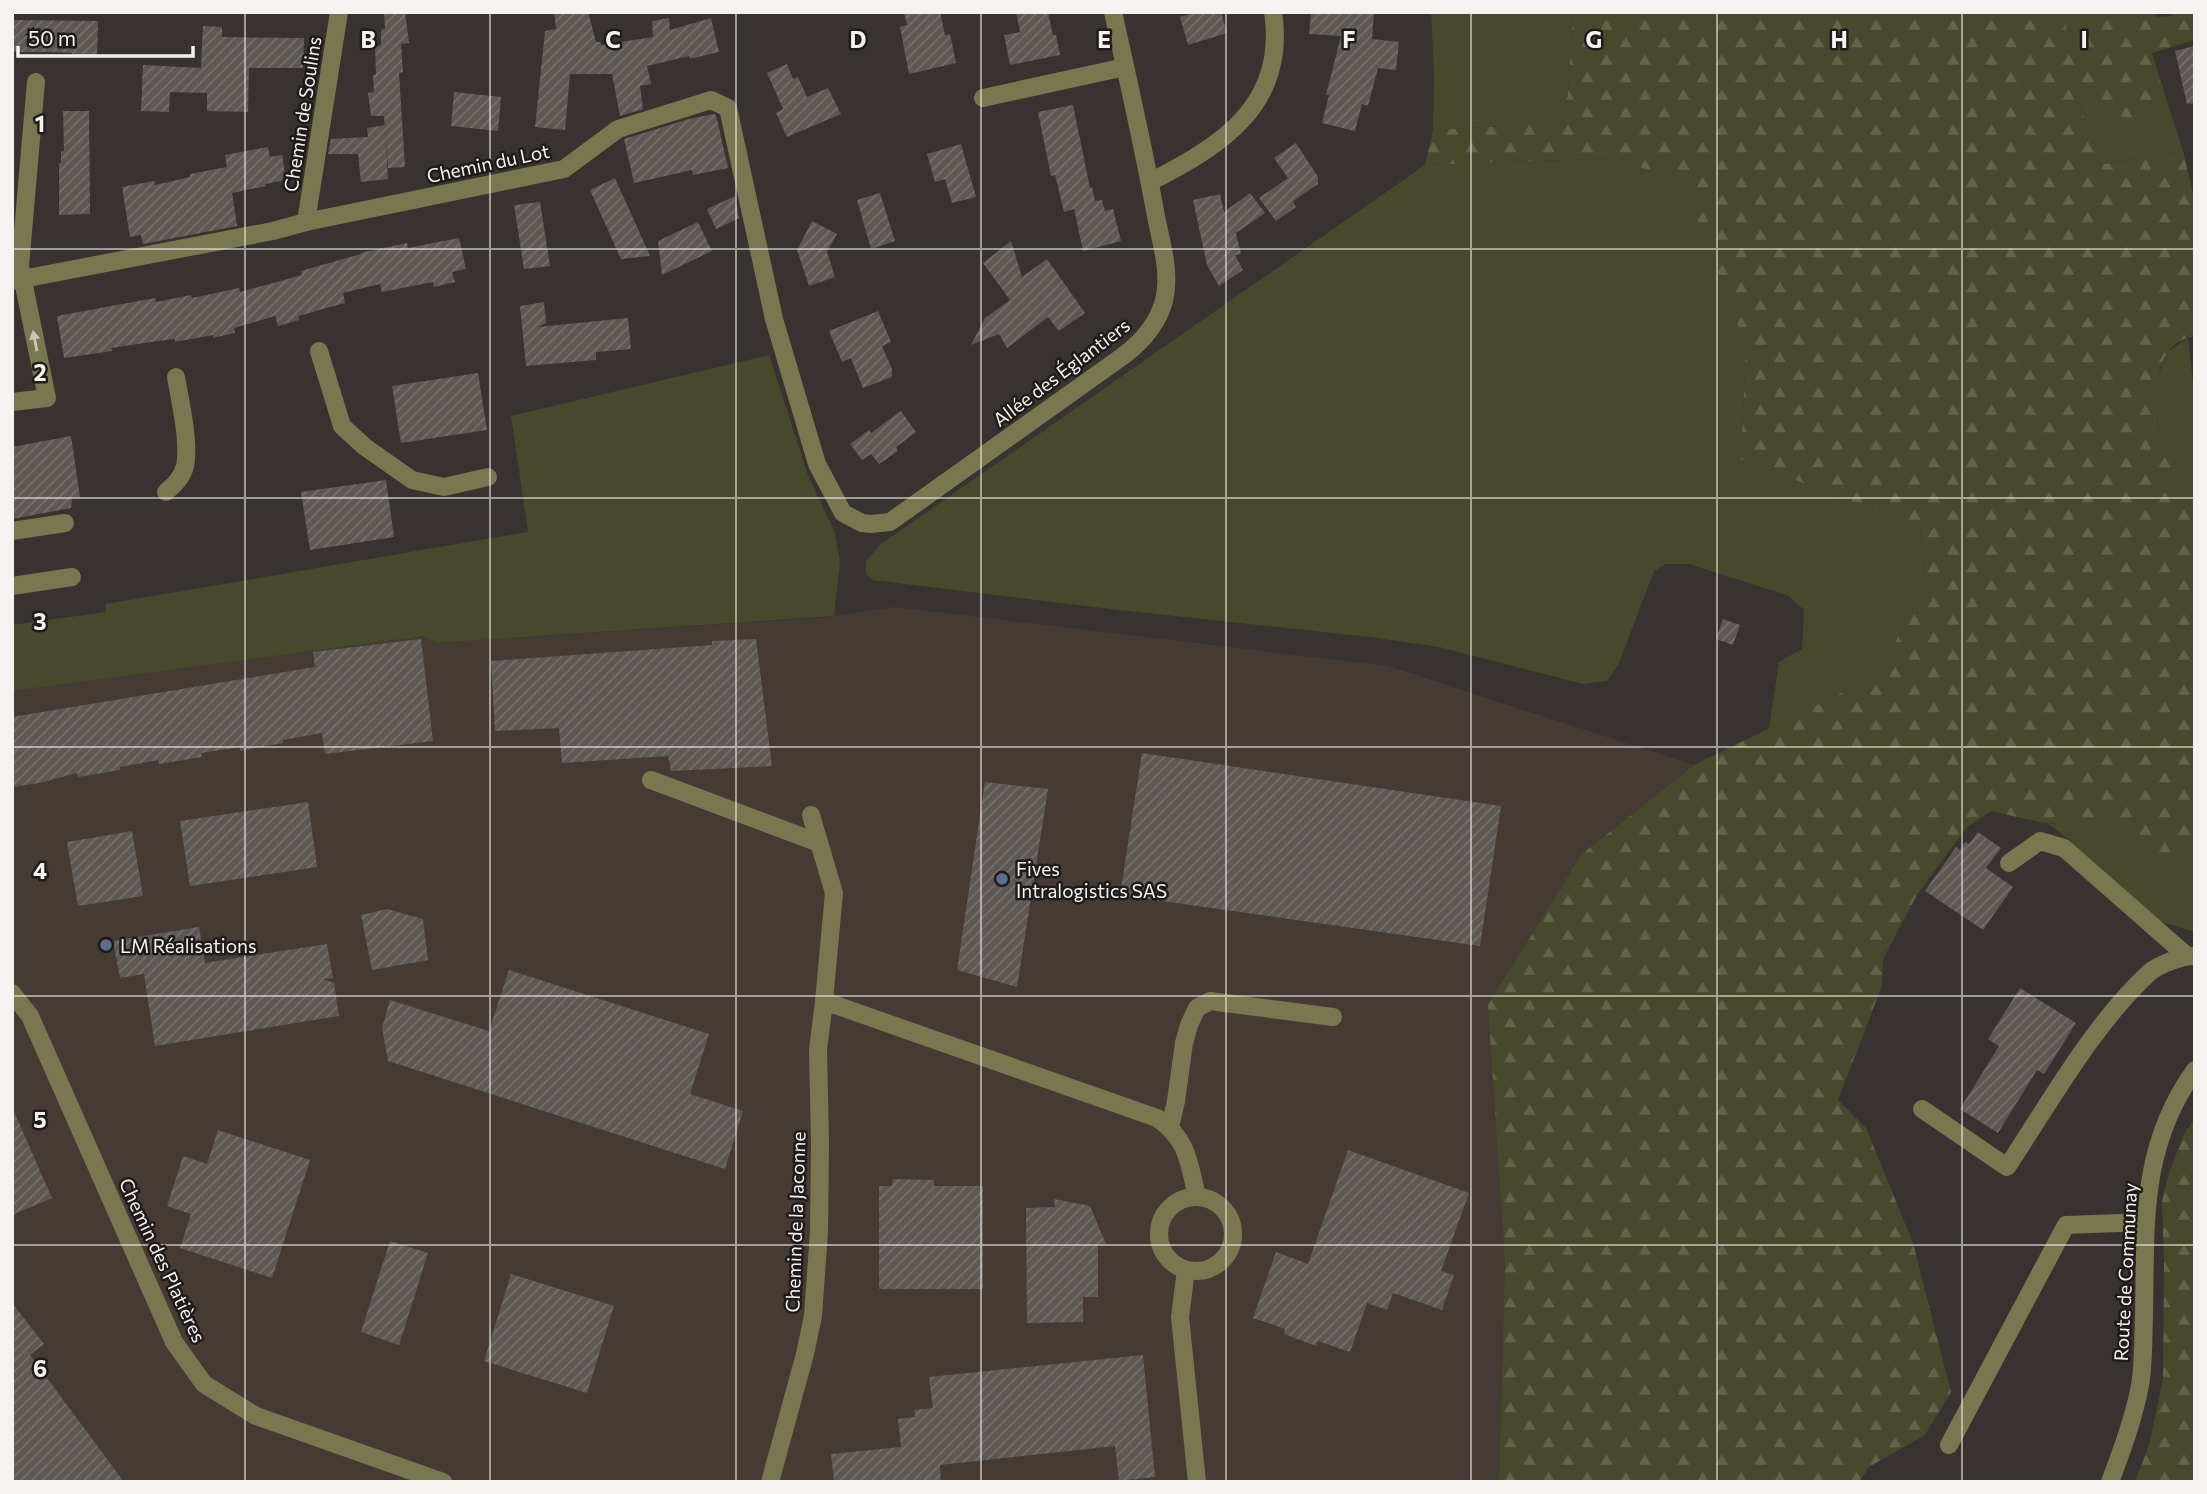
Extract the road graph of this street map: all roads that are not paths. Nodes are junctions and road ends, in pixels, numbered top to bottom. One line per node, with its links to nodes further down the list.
1 (339, 12): 8 (street, Chemin de Soulins)
2 (1113, 12): 4 (street, Allée des Églantiers)
3 (1273, 12): 7 (street)
4 (1125, 67): 6 (street); 7 (street, Allée des Églantiers)
5 (36, 82): 9 (street)
6 (983, 97)
7 (1150, 182): 16 (street, Allée des Églantiers)
8 (306, 222): 9 (street, Chemin du Lot); 16 (street, Chemin du Lot)
9 (17, 280): 12 (street, one-way to 9)
10 (319, 351): 13 (street)
11 (176, 377): 14 (street)
12 (12, 402)
13 (488, 477)
14 (166, 492)
15 (65, 523): 17 (street)
16 (862, 523)
17 (12, 531)
18 (72, 577): 19 (street)
19 (12, 586)
20 (651, 780): 22 (street)
21 (811, 815): 22 (street, Chemin de la Jaconne)
22 (819, 843): 26 (street, Chemin de la Jaconne)
23 (2009, 863): 24 (street)
24 (2191, 956): 29 (street)
25 (12, 993): 35 (street, Chemin des Platières)
26 (824, 1001): 30 (street); 36 (street, Chemin de la Jaconne)
27 (1333, 1017): 30 (street)
28 (2195, 1070): 32 (street, Route de Communay)
29 (1922, 1109)
30 (1170, 1127): 31 (street)
31 (1197, 1197): 33 (street); 33 (street)
32 (2146, 1222): 34 (street); 38 (street, Route de Communay)
33 (1186, 1270): 37 (street)
34 (1949, 1445)
35 (443, 1482)
36 (770, 1482)
37 (1197, 1482)
38 (2110, 1482)

